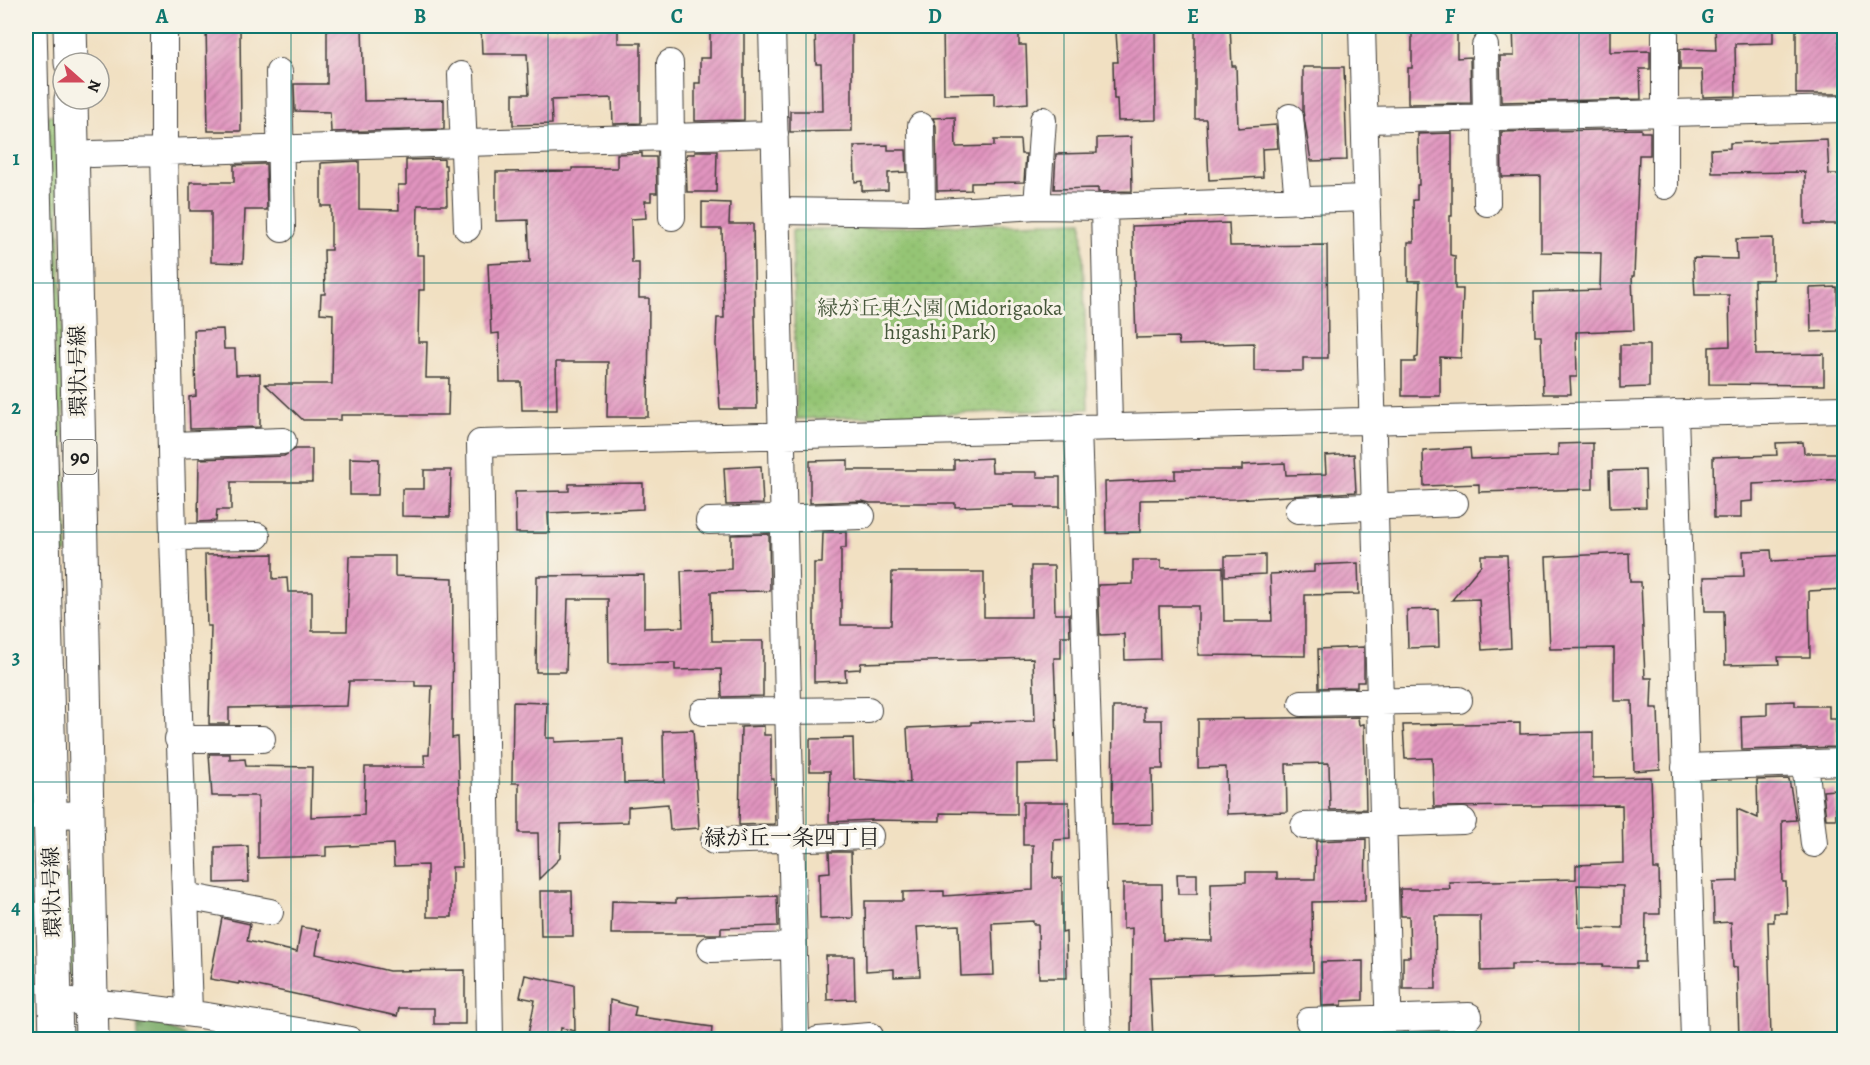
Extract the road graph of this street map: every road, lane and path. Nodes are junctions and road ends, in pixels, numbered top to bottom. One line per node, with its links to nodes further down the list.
1 (30, 26): 65 (main road, 環状1号線 / 90)
2 (70, 26): 8 (main road)
3 (164, 26): 24 (street)
4 (772, 26): 20 (street)
5 (1362, 26): 18 (street)
6 (1665, 34): 14 (street)
7 (1485, 46): 16 (street)
8 (71, 51)
9 (670, 63): 21 (street)
10 (279, 72): 23 (street)
11 (461, 75): 22 (street)
12 (1845, 109): 14 (street)
13 (71, 111): 64 (main road, 環状1号線 / 90)
14 (1666, 113): 16 (street); 26 (street)
15 (1290, 117): 28 (street)
16 (1484, 117): 18 (street); 29 (street)
17 (1043, 120): 30 (street)
18 (1365, 120): 27 (street)
19 (921, 126): 33 (street)
20 (775, 134): 21 (street); 32 (street)
21 (671, 137): 22 (street); 34 (street)
22 (464, 143): 23 (street); 35 (street)
23 (280, 148): 24 (street); 36 (street)
24 (164, 152): 25 (street); 44 (street)
25 (92, 153)
26 (1665, 186)
27 (1367, 198): 28 (street); 39 (street)
28 (1298, 201): 31 (street)
29 (1487, 203)
30 (1037, 206): 31 (street); 33 (street)
31 (1104, 207): 40 (street)
32 (777, 211): 33 (street); 42 (street)
33 (922, 213)
34 (672, 217)
35 (466, 228)
36 (282, 230)
37 (1845, 409): 38 (street)
38 (1675, 413): 39 (street); 63 (street)
39 (1371, 420): 40 (street); 46 (street)
40 (1109, 426): 41 (street)
41 (1078, 427): 42 (street); 90 (street)
42 (782, 434): 49 (street); 87 (street)
43 (283, 441): 44 (street)
44 (172, 445): 52 (street)
45 (1455, 503): 46 (street)
46 (1374, 507): 47 (street); 54 (street)
47 (1298, 510)
48 (862, 516): 49 (street)
49 (783, 519): 50 (street); 57 (street)
50 (709, 521)
51 (256, 536): 52 (street)
52 (173, 537): 59 (street)
53 (1459, 700): 54 (street)
54 (1378, 702): 55 (street); 67 (street)
55 (1302, 703)
56 (867, 710): 57 (street)
57 (788, 711): 58 (street); 70 (street)
58 (703, 712)
59 (178, 739): 60 (street); 73 (street)
60 (262, 739)
61 (1845, 762): 62 (street)
62 (1805, 763): 63 (street); 72 (street)
63 (1686, 767): 91 (street)
64 (88, 814): 65 (street); 78 (main road, 環状1号線 / 90)
65 (38, 815): 77 (main road, 環状1号線 / 90)
66 (1463, 821): 67 (street)
67 (1381, 824): 68 (street); 82 (street)
68 (1304, 826)
69 (870, 836): 70 (street)
70 (791, 838): 71 (street); 75 (street)
71 (714, 841)
72 (1814, 844)
73 (186, 896): 74 (street); 79 (street)
74 (270, 912)
75 (793, 945): 76 (street); 88 (street)
76 (711, 950)
77 (55, 1000): 78 (street); 84 (main road, 環状1号線 / 90)
78 (91, 1002): 79 (street); 85 (main road, 環状1号線 / 90)
79 (189, 1012): 86 (street)
80 (1469, 1016): 82 (street)
81 (1309, 1021): 82 (street)
82 (1388, 1029)
83 (870, 1036): 89 (street)
84 (56, 1040)
85 (92, 1040)
86 (350, 1040)
87 (489, 1040)
88 (796, 1040)
89 (818, 1040)
90 (1098, 1040)
91 (1694, 1040)

